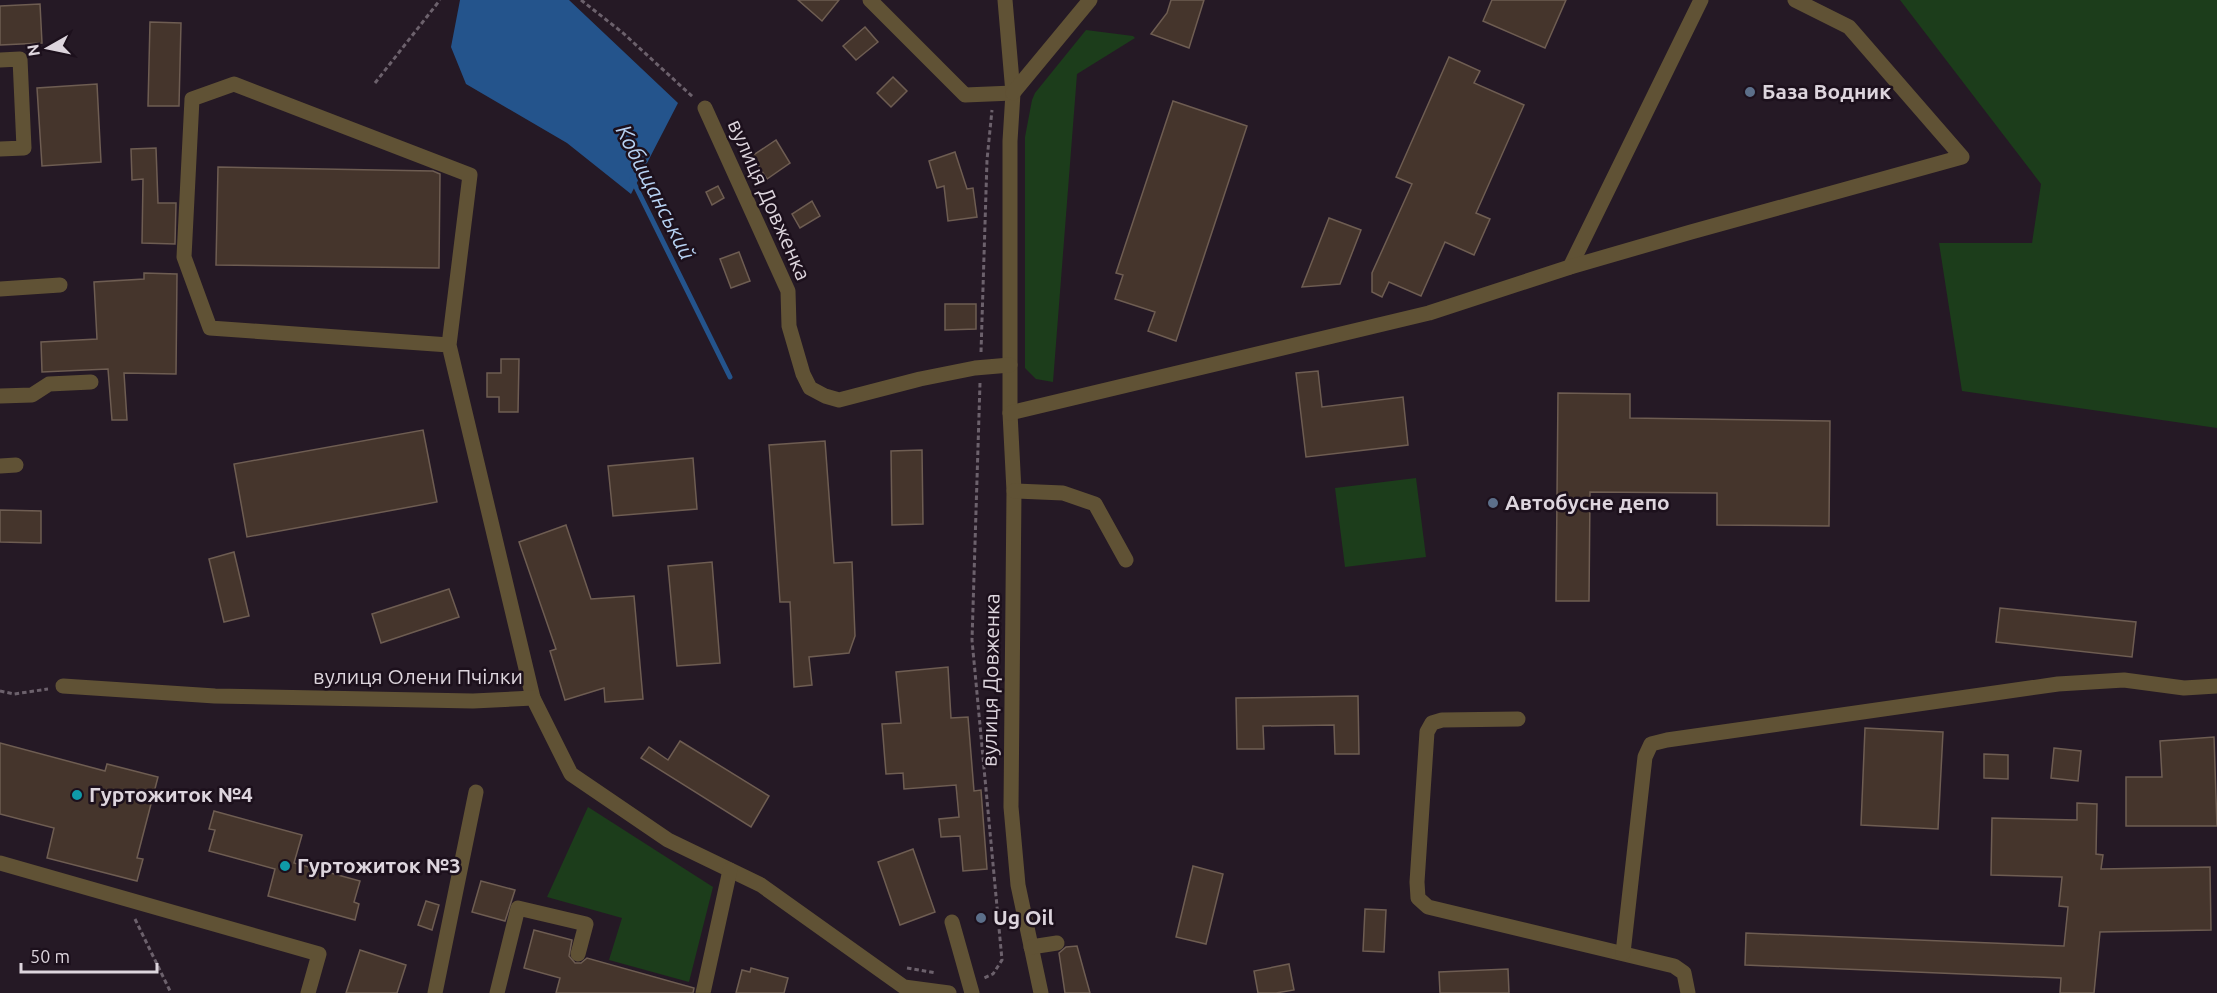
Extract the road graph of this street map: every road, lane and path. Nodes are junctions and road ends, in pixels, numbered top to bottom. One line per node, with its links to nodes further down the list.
1 (440, 0): 9 (path)
2 (581, 0): 12 (path)
3 (870, 0): 11 (street)
4 (1005, 0): 10 (street, вулиця Довженка)
5 (1090, 0): 10 (street)
6 (1701, 0): 14 (street)
7 (1795, 0): 14 (street)
8 (0, 60): 13 (street)
9 (375, 83)
10 (1012, 93): 11 (street); 18 (street, вулиця Довженка)
11 (994, 94): 19 (path)
12 (705, 108): 19 (street, вулиця Довженка)
13 (0, 149)
14 (1570, 267): 22 (street)
15 (60, 285): 16 (street)
16 (0, 289)
17 (449, 345): 17 (street); 30 (street)
18 (1010, 365): 19 (street, вулиця Довженка); 22 (street, вулиця Довженка)
19 (981, 368): 41 (path)
20 (91, 382): 21 (street)
21 (0, 396)
22 (1010, 413): 25 (street, вулиця Довженка)
23 (16, 465): 24 (street)
24 (0, 466)
25 (1014, 491): 26 (street); 38 (street, вулиця Довженка)
26 (1126, 560)
27 (63, 686): 29 (path); 30 (street, вулиця Олени Пчілки)
28 (2217, 686): 39 (street)
29 (0, 691)
30 (533, 698): 34 (street, вулиця Олени Пчілки)
31 (1518, 719): 39 (street)
32 (476, 792): 44 (street)
33 (0, 863): 35 (street)
34 (730, 870): 46 (street); 47 (street, вулиця Олени Пчілки)
35 (126, 899): 42 (path); 43 (street)
36 (952, 922): 48 (street)
37 (1057, 943): 38 (street)
38 (1031, 947): 49 (street, вулиця Довженка)
39 (1623, 953): 50 (street)
40 (578, 954): 45 (street)
41 (1002, 960)
42 (171, 993)
43 (308, 993)
44 (435, 993)
45 (497, 993)
46 (702, 993)
47 (949, 993)
48 (972, 993)
49 (1041, 993)
50 (1688, 993)

